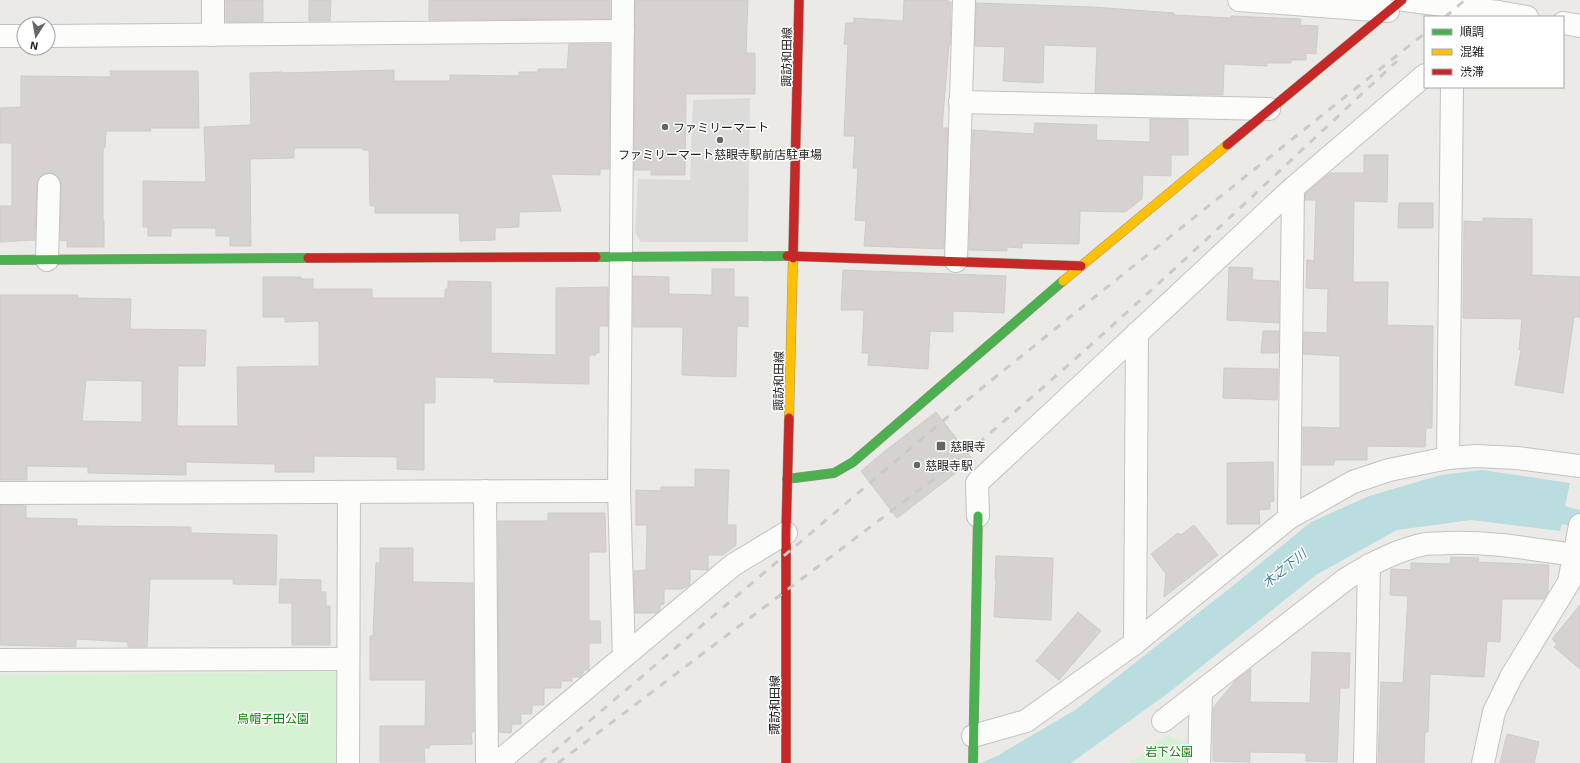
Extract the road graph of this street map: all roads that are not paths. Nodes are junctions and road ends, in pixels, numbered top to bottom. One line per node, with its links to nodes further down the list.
1 (213, 0): 13 (street)
2 (623, 0): 12 (street)
3 (799, 0): 23 (street, 諏訪和田線)
4 (964, 0): 19 (street)
5 (1239, 0): 6 (street)
6 (1335, 3): 7 (street)
7 (1398, 4): 8 (street); 20 (street)
8 (1495, 15): 9 (street)
9 (1511, 16)
10 (1564, 23): 11 (street)
11 (1580, 26)
12 (622, 31): 13 (street); 24 (street)
13 (213, 35): 16 (street)
14 (0, 36): 15 (street)
15 (16, 36)
16 (56, 36)
17 (1424, 76): 22 (street)
18 (1452, 88): 30 (street)
19 (960, 102): 20 (street); 27 (street)
20 (1269, 109): 28 (street)
21 (49, 185): 26 (street)
22 (1293, 188): 29 (street); 38 (street)
23 (793, 256): 24 (street); 27 (street); 32 (street, 諏訪和田線)
24 (621, 257): 26 (street); 34 (street)
25 (0, 260): 26 (street)
26 (47, 260)
27 (956, 261): 28 (street)
28 (1081, 266): 32 (street)
29 (1137, 332): 37 (street); 42 (street)
30 (1448, 458): 31 (street); 38 (street)
31 (1580, 466)
32 (787, 479): 39 (street, 諏訪和田線)
33 (485, 491): 34 (street); 35 (street); 50 (street)
34 (619, 491): 43 (street)
35 (349, 492): 36 (street); 44 (street)
36 (0, 493)
37 (978, 516): 48 (street)
38 (1289, 518): 42 (street)
39 (786, 533): 43 (street); 52 (street, 諏訪和田線)
40 (1577, 540): 41 (street); 56 (street)
41 (1369, 565): 46 (street); 55 (street)
42 (1135, 643): 48 (street)
43 (624, 656): 51 (street)
44 (348, 659): 45 (street); 49 (street)
45 (0, 660)
46 (1201, 692): 47 (street); 54 (street)
47 (1163, 721)
48 (973, 743): 53 (street)
49 (348, 763)
50 (487, 763)
51 (498, 763)
52 (786, 763)
53 (973, 763)
54 (1199, 763)
55 (1365, 763)
56 (1483, 763)

